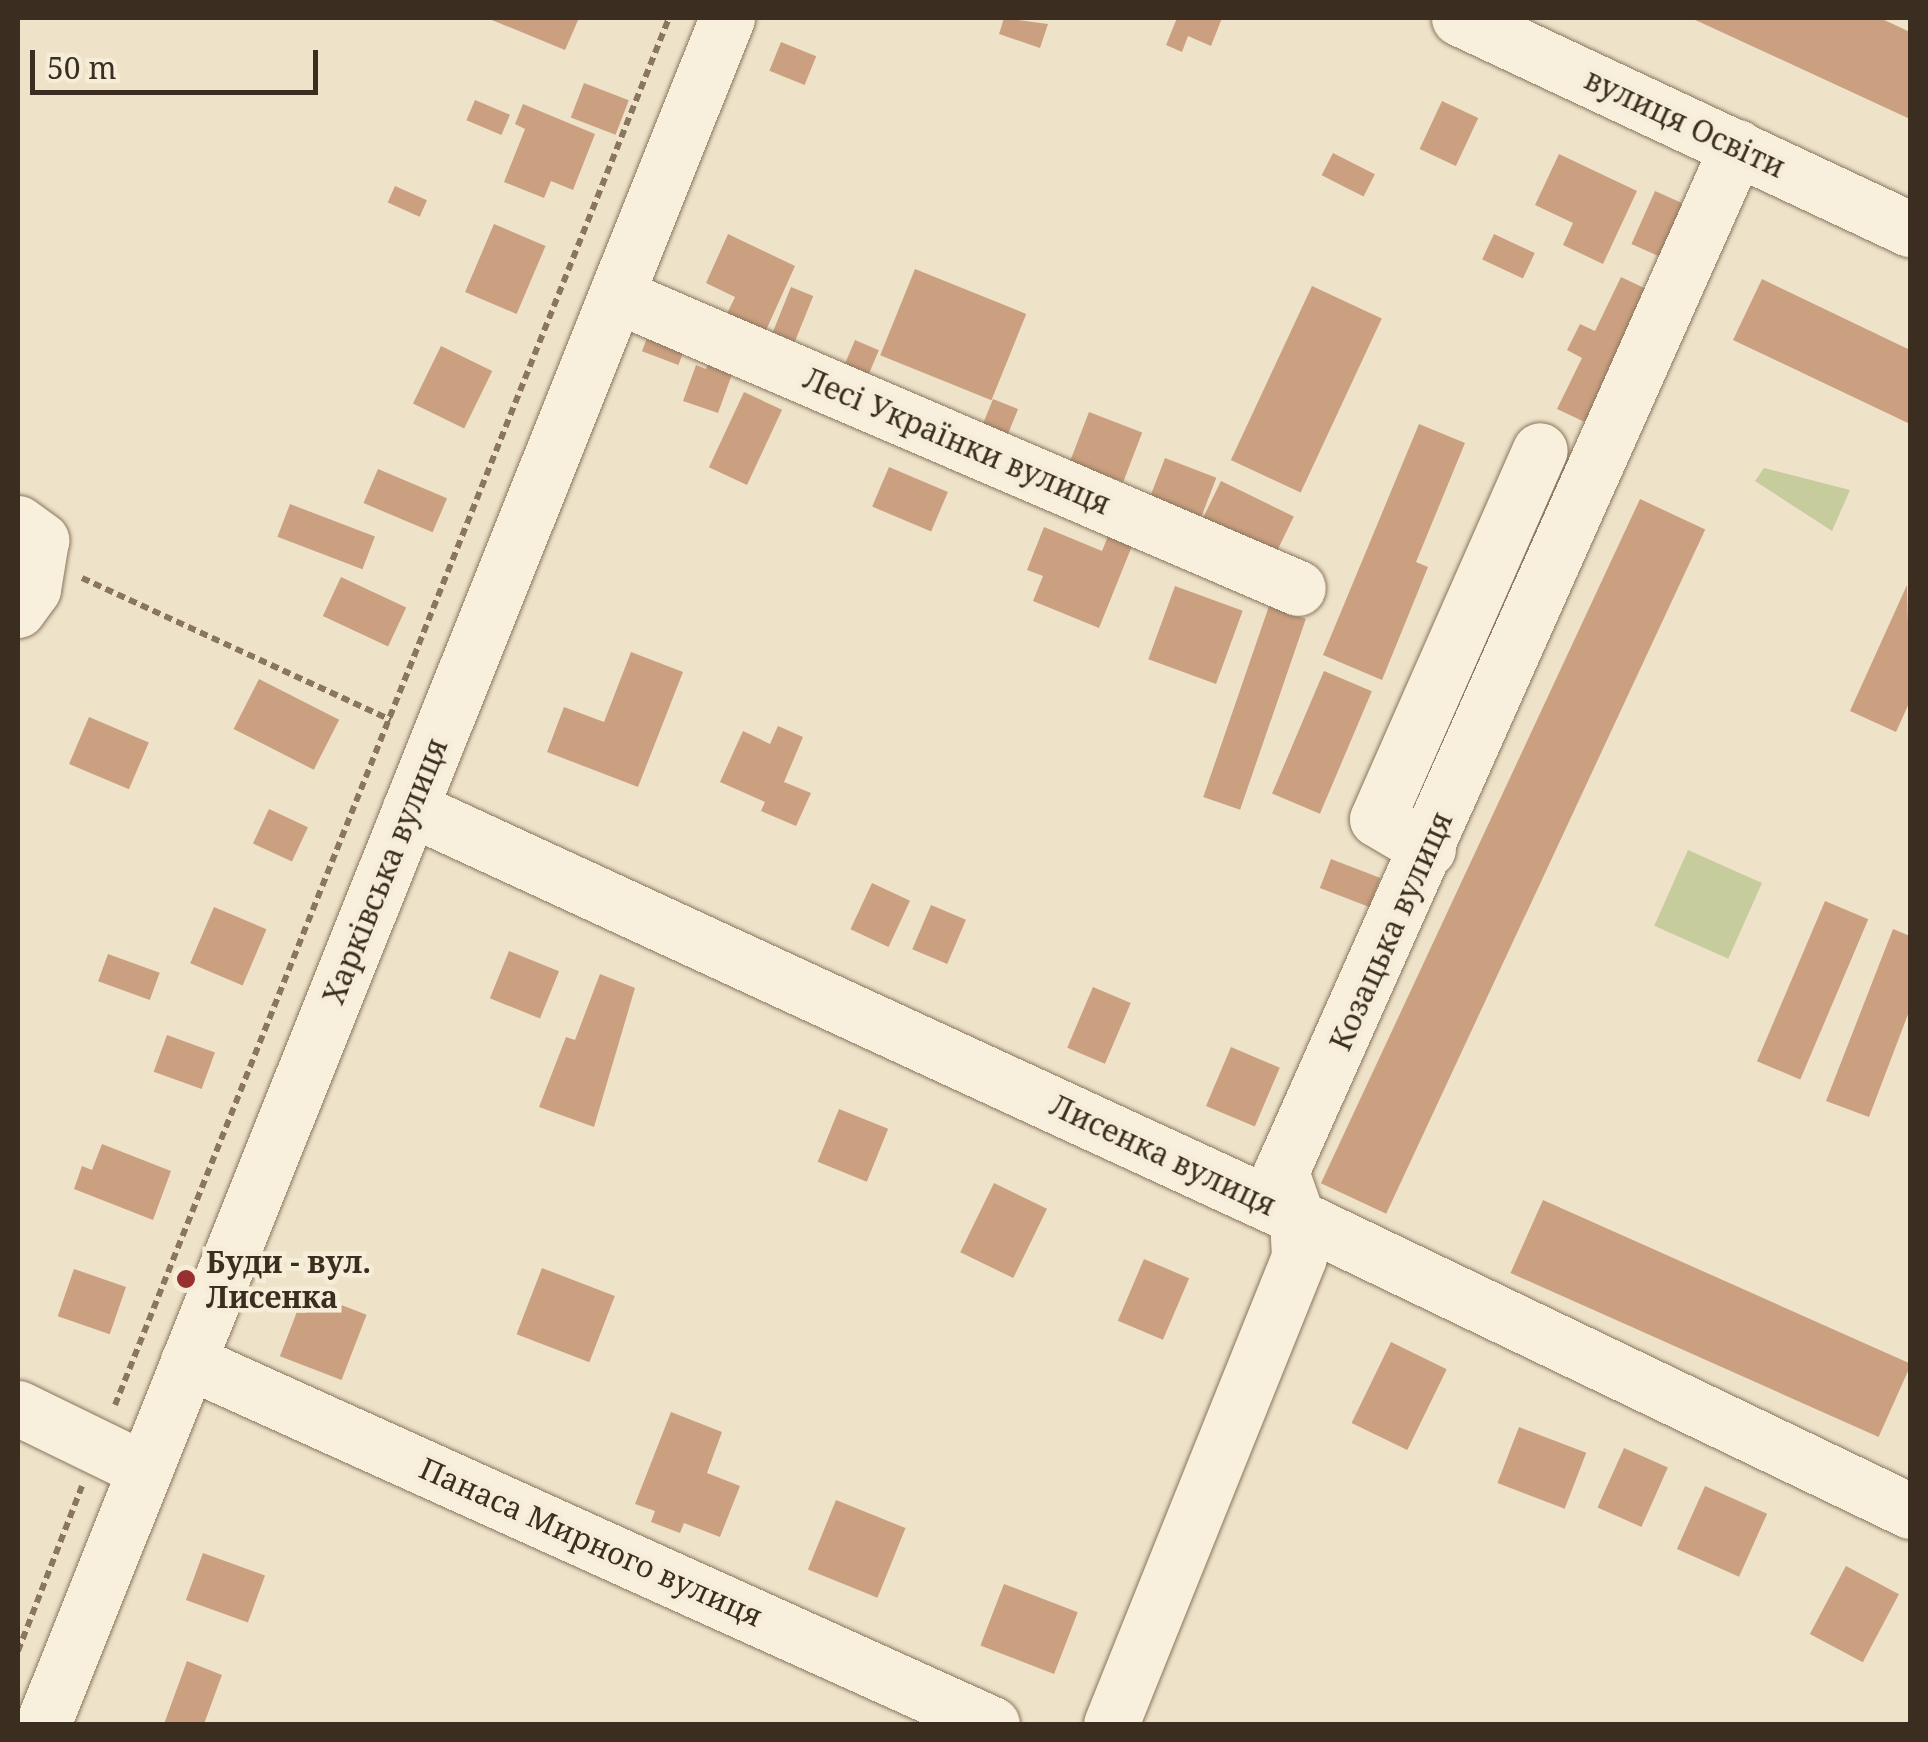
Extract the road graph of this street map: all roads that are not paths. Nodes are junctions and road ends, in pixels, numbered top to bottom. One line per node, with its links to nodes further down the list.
1 (727, 18): 5 (street, Харківська вулиця)
2 (1460, 18): 3 (street, вулиця Освіти)
3 (1737, 147): 4 (street, вулиця Освіти); 11 (street, Козацька вулиця)
4 (1910, 228)
5 (616, 294): 8 (street, Лесі Українки вулиця); 10 (street, Харківська вулиця)
6 (1540, 450): 11 (street)
7 (29, 532): 9 (street)
8 (1298, 588)
9 (18, 610)
10 (410, 808): 12 (street, Лисенка вулиця); 13 (street, Харківська вулиця)
11 (1428, 849): 12 (street, Козацька вулиця)
12 (1297, 1216): 16 (street, Лисенка вулиця); 19 (street, Козацька вулиця)
13 (188, 1362): 15 (street, Харківська вулиця); 18 (street, Панаса Мирного вулиця)
14 (18, 1408): 15 (street)
15 (121, 1458): 17 (street, Харківська вулиця)
16 (1910, 1511)
17 (43, 1724)
18 (992, 1724)
19 (1112, 1724)

